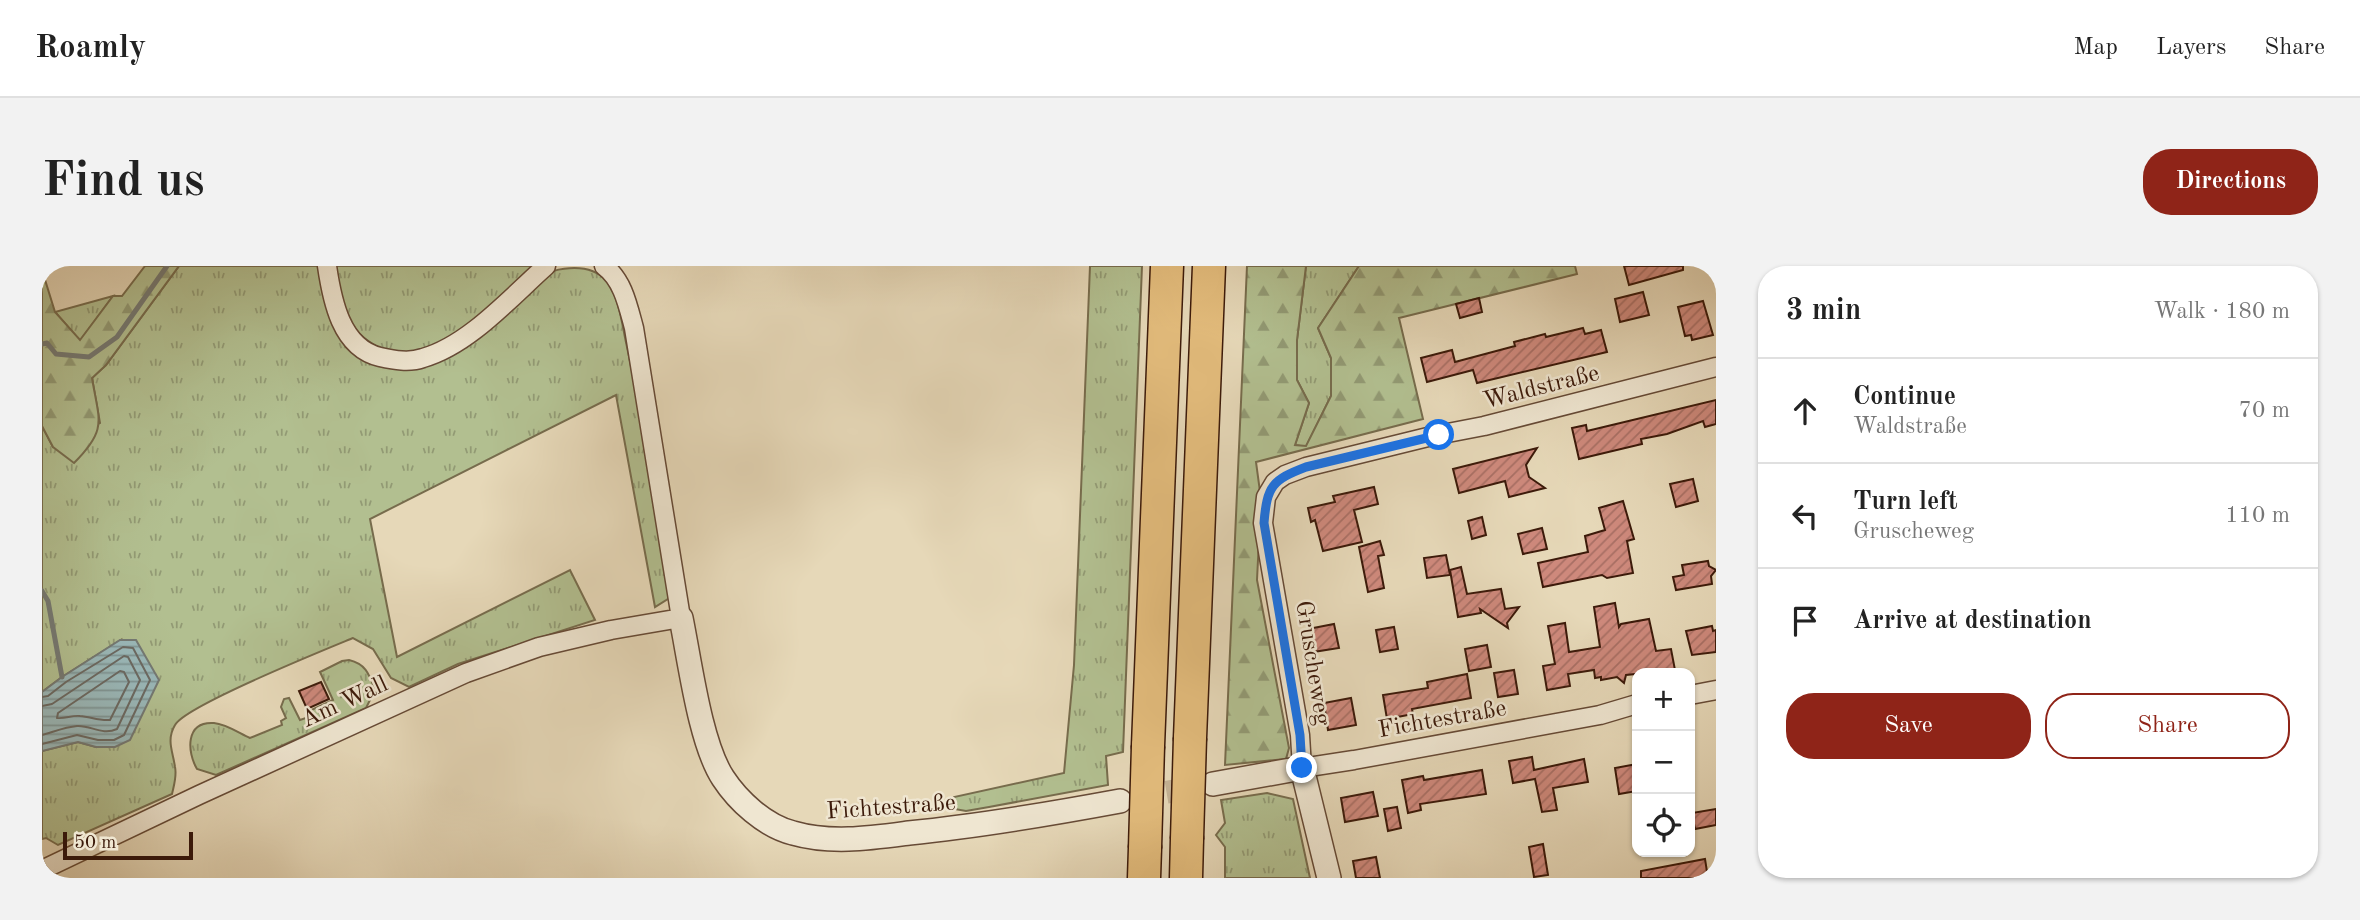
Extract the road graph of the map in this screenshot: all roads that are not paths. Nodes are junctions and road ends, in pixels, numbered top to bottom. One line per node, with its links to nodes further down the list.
1 (327, 266): 2 (street)
2 (546, 266)
3 (604, 266): 8 (street)
4 (1167, 266): 15 (highway, bridge)
5 (1209, 266): 17 (highway, bridge)
6 (1716, 367): 7 (street, Waldstraße)
7 (1266, 497): 12 (street, Gruscheweg)
8 (681, 618): 14 (street, Fichtestraße); 16 (street, Am Wall)
9 (1716, 690): 10 (street)
10 (1695, 694)
11 (1632, 705): 12 (street, Fichtestraße)
12 (1302, 768): 13 (street, Fichtestraße); 18 (street, Gruscheweg)
13 (1213, 784)
14 (1120, 801)
15 (1145, 863)
16 (42, 870)
17 (1185, 878)
18 (1328, 878)

